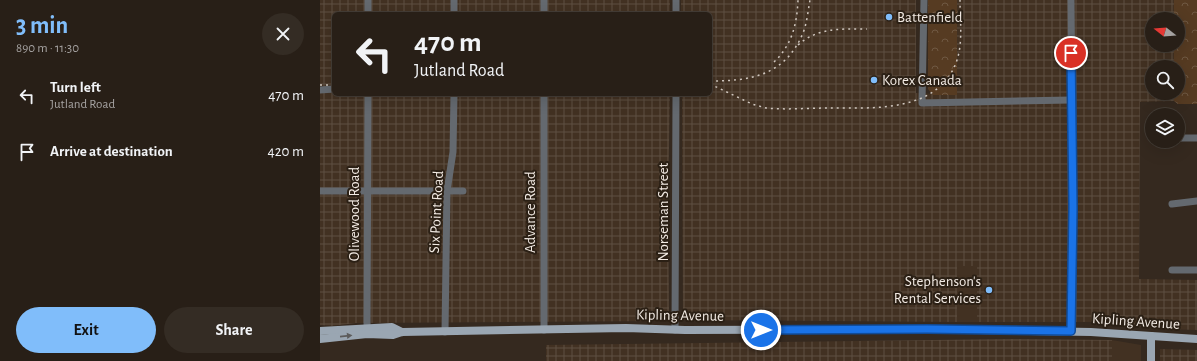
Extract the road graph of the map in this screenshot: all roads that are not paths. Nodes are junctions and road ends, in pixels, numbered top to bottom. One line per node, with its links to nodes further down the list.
1 (368, 0): 7 (street)
2 (454, 0): 8 (street)
3 (544, 0): 9 (street)
4 (676, 0): 10 (street)
5 (924, 0): 17 (street)
6 (1071, 0): 17 (street)
7 (368, 12)
8 (454, 12)
9 (544, 12)
10 (676, 12)
11 (332, 89): 12 (street)
12 (320, 90)
13 (368, 96): 21 (street, Olivewood Road)
14 (454, 96): 23 (street, Six Point Road)
15 (544, 96): 28 (street, Advance Road)
16 (676, 96): 29 (street, Norseman Street)
17 (1071, 100): 32 (street)
18 (1185, 138): 19 (street)
19 (1197, 138)
20 (320, 191): 21 (street)
21 (366, 191): 23 (street); 31 (street, Olivewood Road)
22 (463, 191): 23 (street)
23 (447, 192): 33 (street, Six Point Road)
24 (1197, 201): 25 (street)
25 (1172, 204)
26 (1172, 270): 27 (street)
27 (1197, 270)
28 (544, 330): 29 (main road, Kipling Avenue); 33 (main road, Kipling Avenue)
29 (675, 330): 32 (main road, Kipling Avenue)
30 (320, 331): 31 (main road, Kipling Avenue)
31 (367, 331): 33 (main road, Kipling Avenue); 36 (main road, Kipling Avenue, one-way to 31)
32 (1071, 331): 34 (main road, Kipling Avenue)
33 (445, 332)
34 (1151, 336): 35 (main road, Kipling Avenue); 37 (main road)
35 (1197, 339)
36 (322, 340)
37 (1151, 361)

